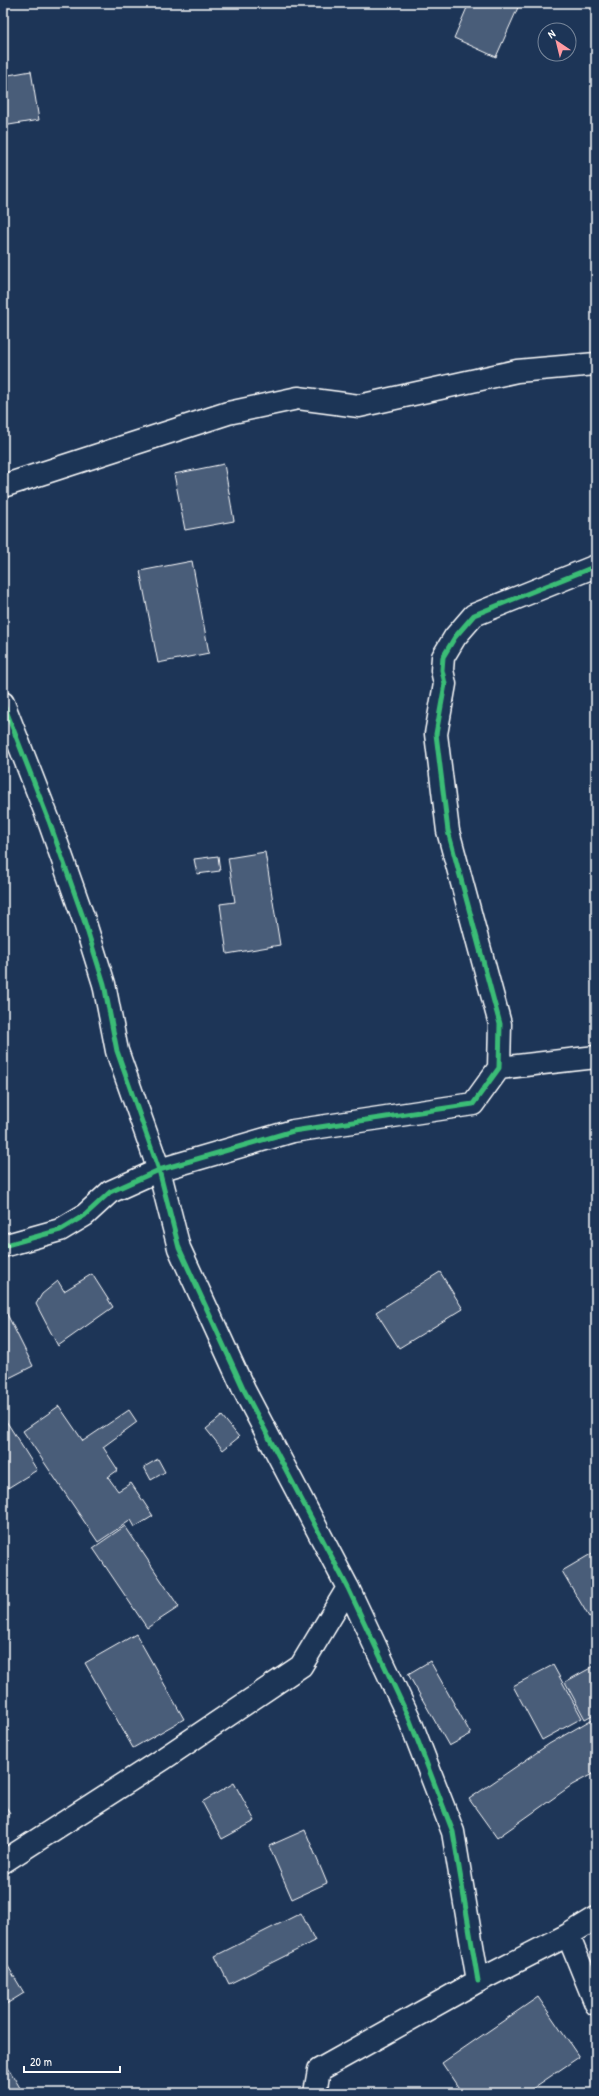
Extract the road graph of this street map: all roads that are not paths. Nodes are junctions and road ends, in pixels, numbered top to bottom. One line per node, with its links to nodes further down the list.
1 (596, 364): 2 (street)
2 (3, 486)
3 (596, 566): 6 (street)
4 (3, 703): 7 (street)
5 (596, 1057): 6 (street)
6 (499, 1068): 7 (street)
7 (159, 1170): 8 (street); 9 (street)
8 (3, 1246)
9 (348, 1588): 10 (street); 13 (street)
10 (3, 1862)
11 (596, 1918): 12 (street)
12 (568, 1935): 13 (street); 14 (street)
13 (478, 1981): 15 (street)
14 (596, 2004)
15 (315, 2093)

